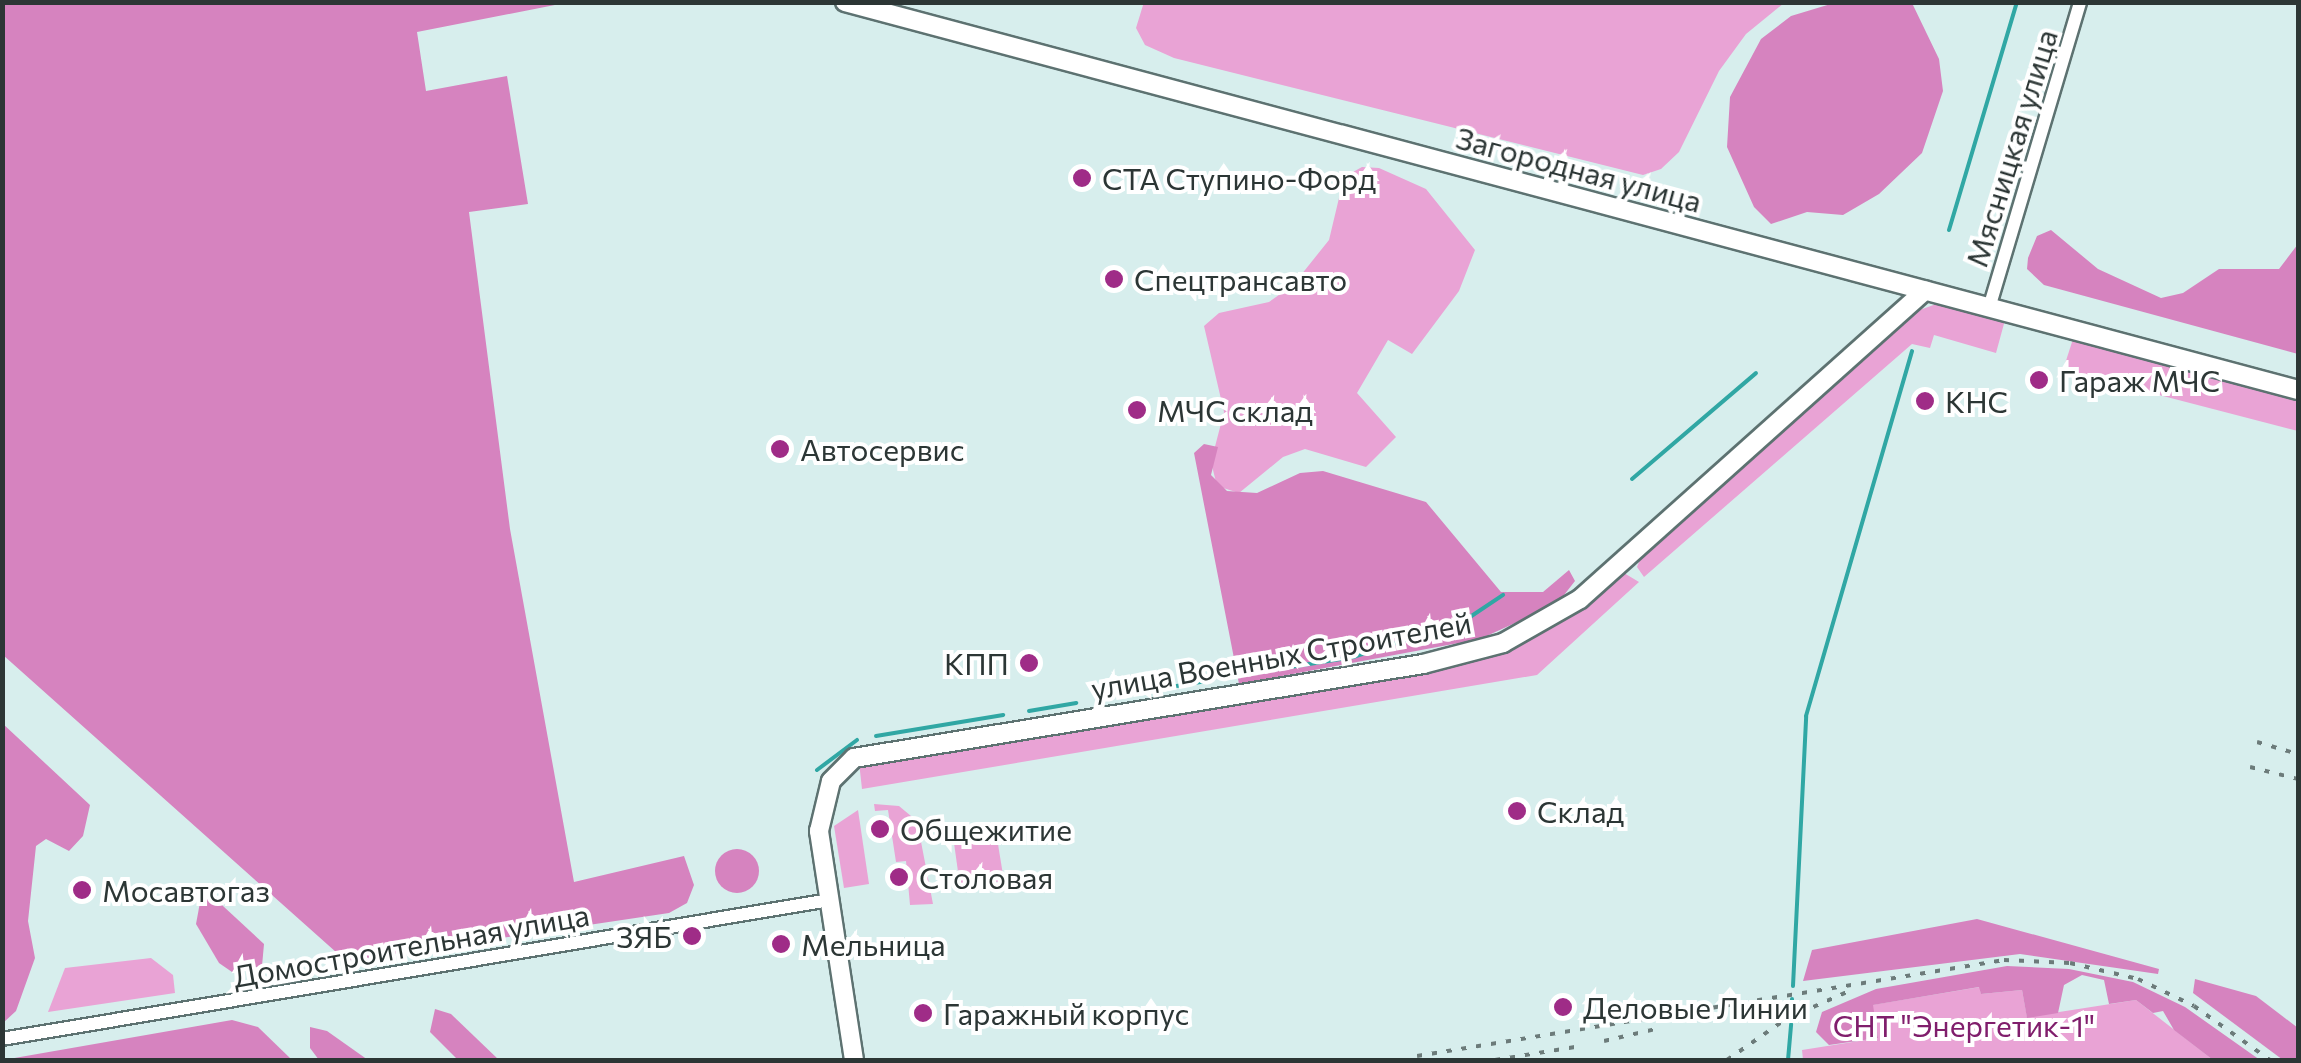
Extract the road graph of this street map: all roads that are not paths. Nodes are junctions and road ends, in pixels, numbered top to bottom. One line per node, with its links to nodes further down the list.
1 (845, 2): 3 (street, Загородная улица)
2 (2080, 2): 4 (street, Мясницкая улица)
3 (1925, 290): 4 (street, Загородная улица); 6 (street, улица Военных Строителей)
4 (1990, 308): 5 (street, Загородная улица)
5 (2298, 390)
6 (829, 900): 7 (street, Домостроительная улица); 8 (street, улица Военных Строителей)
7 (2, 1039)
8 (854, 1060)

